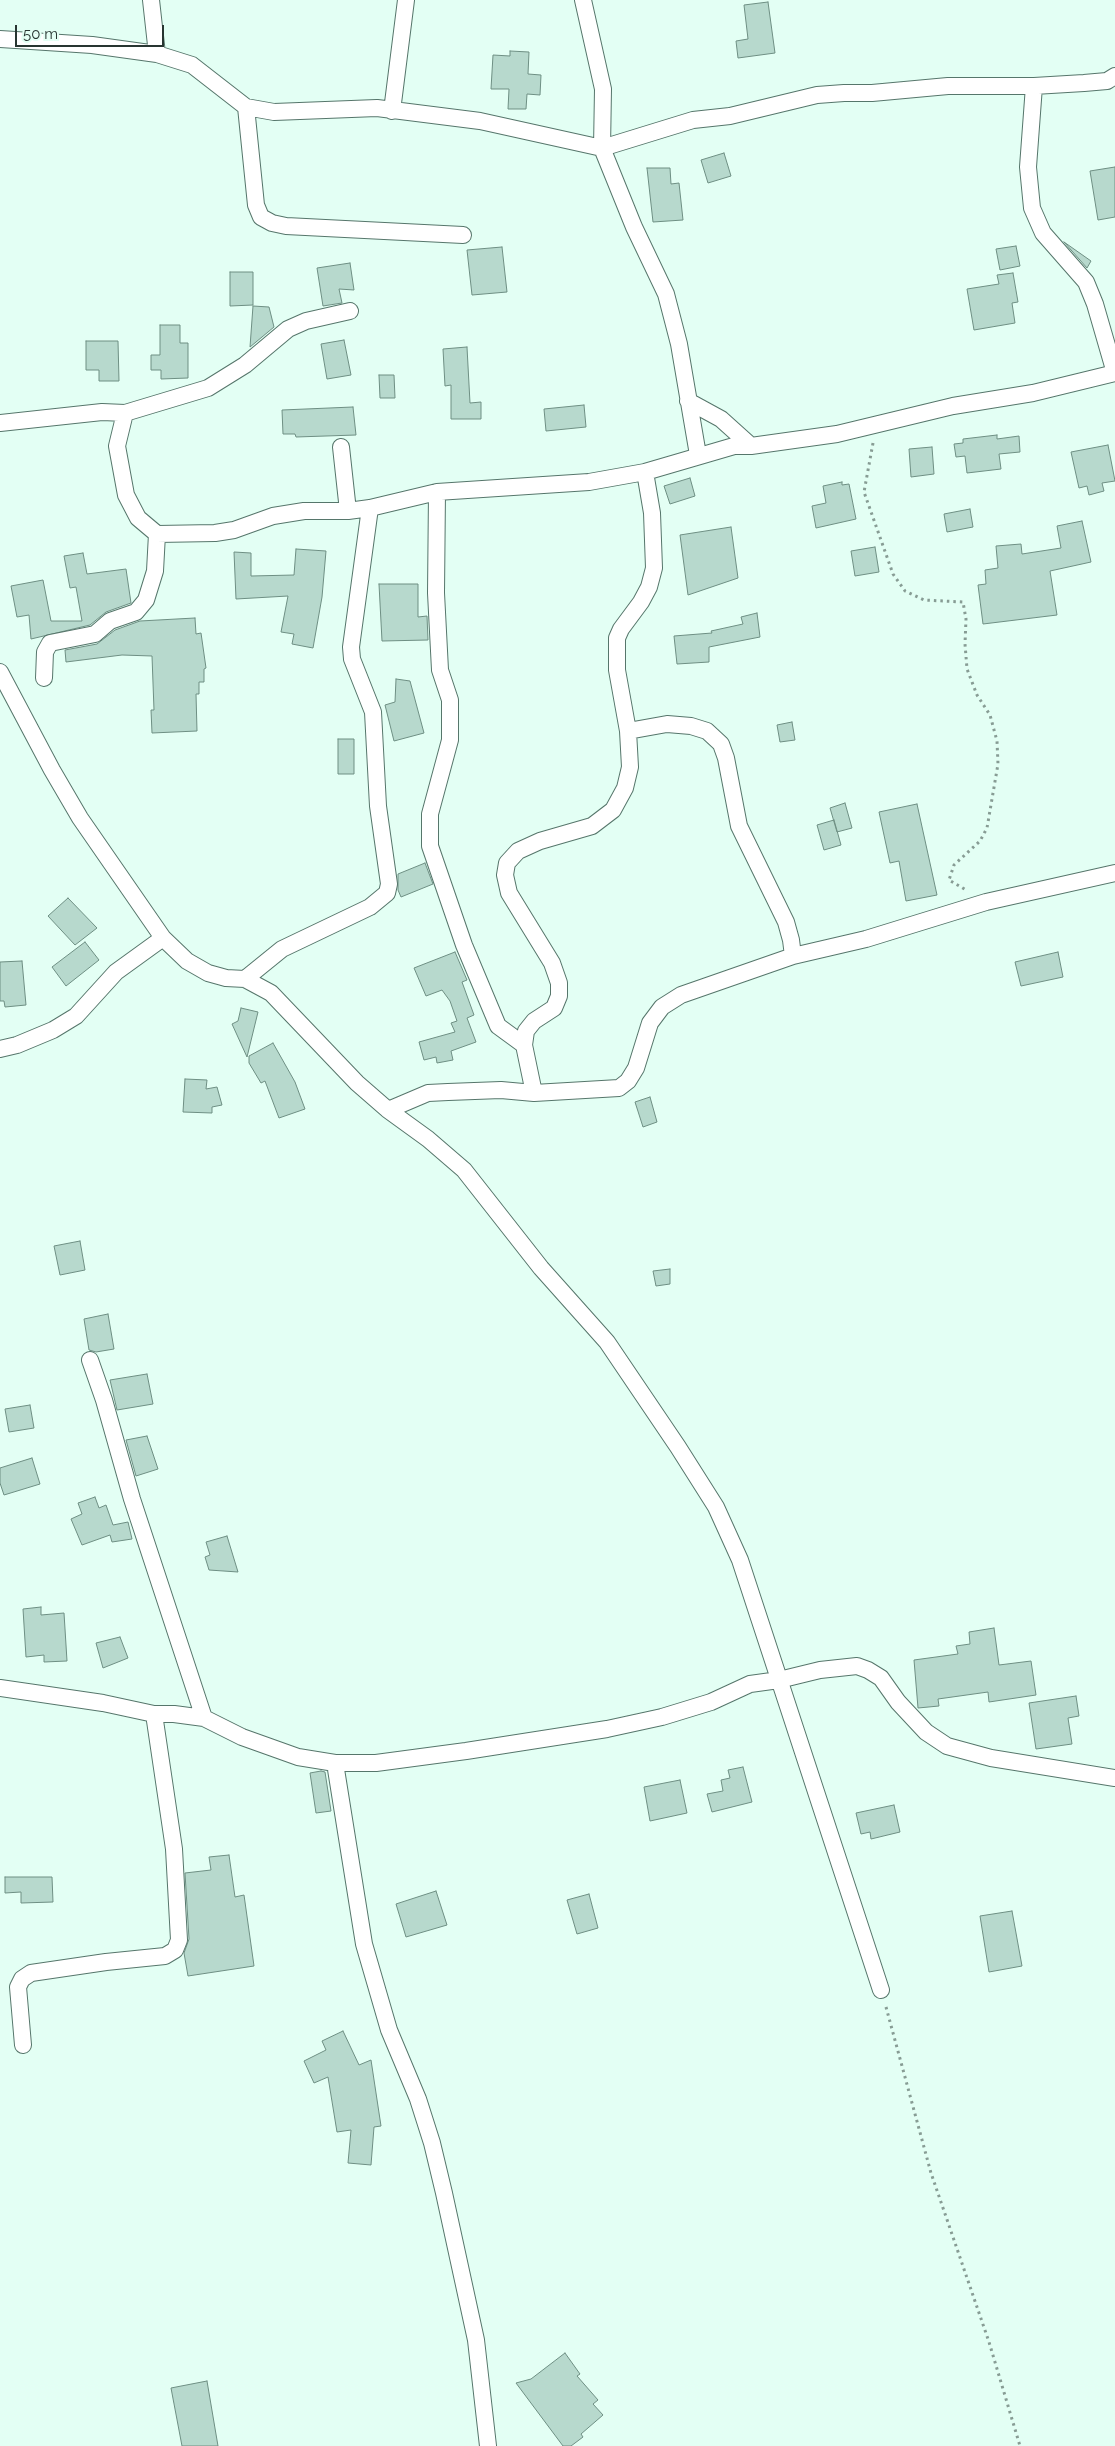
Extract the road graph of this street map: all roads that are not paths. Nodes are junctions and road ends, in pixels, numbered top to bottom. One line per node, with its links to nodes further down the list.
1 (151, 0): 5 (street)
2 (406, 0): 9 (street)
3 (583, 0): 10 (street)
4 (0, 39): 5 (street)
5 (157, 54): 8 (street)
6 (1115, 76): 7 (street)
7 (1034, 86): 10 (street); 13 (street)
8 (246, 107): 9 (street); 11 (street)
9 (392, 111): 10 (street)
10 (602, 148): 14 (street)
11 (463, 235)
12 (350, 311): 15 (street)
13 (1115, 373): 17 (street)
14 (688, 401): 17 (street); 19 (street)
15 (125, 413): 16 (street); 24 (street)
16 (0, 423)
17 (751, 446): 19 (street)
18 (340, 447): 23 (street)
19 (698, 455): 20 (street)
20 (645, 472): 21 (street); 27 (street)
21 (437, 492): 22 (street); 32 (street)
22 (370, 508): 23 (street); 31 (street)
23 (348, 511): 24 (street)
24 (157, 534): 26 (street)
25 (0, 672): 29 (street)
26 (44, 678)
27 (628, 731): 30 (street); 32 (street)
28 (1115, 873): 30 (street)
29 (163, 938): 31 (street); 33 (street)
30 (793, 956): 34 (street)
31 (245, 978): 35 (street)
32 (524, 1045): 34 (street)
33 (0, 1049)
34 (534, 1093): 35 (street)
35 (388, 1110): 37 (street)
36 (90, 1360): 40 (street)
37 (779, 1680): 41 (street); 42 (street); 43 (street)
38 (0, 1688): 39 (street)
39 (154, 1714): 40 (street); 44 (street)
40 (204, 1718): 41 (street)
41 (335, 1763): 45 (street)
42 (1115, 1778)
43 (881, 1990)
44 (24, 2045)
45 (488, 2446)

